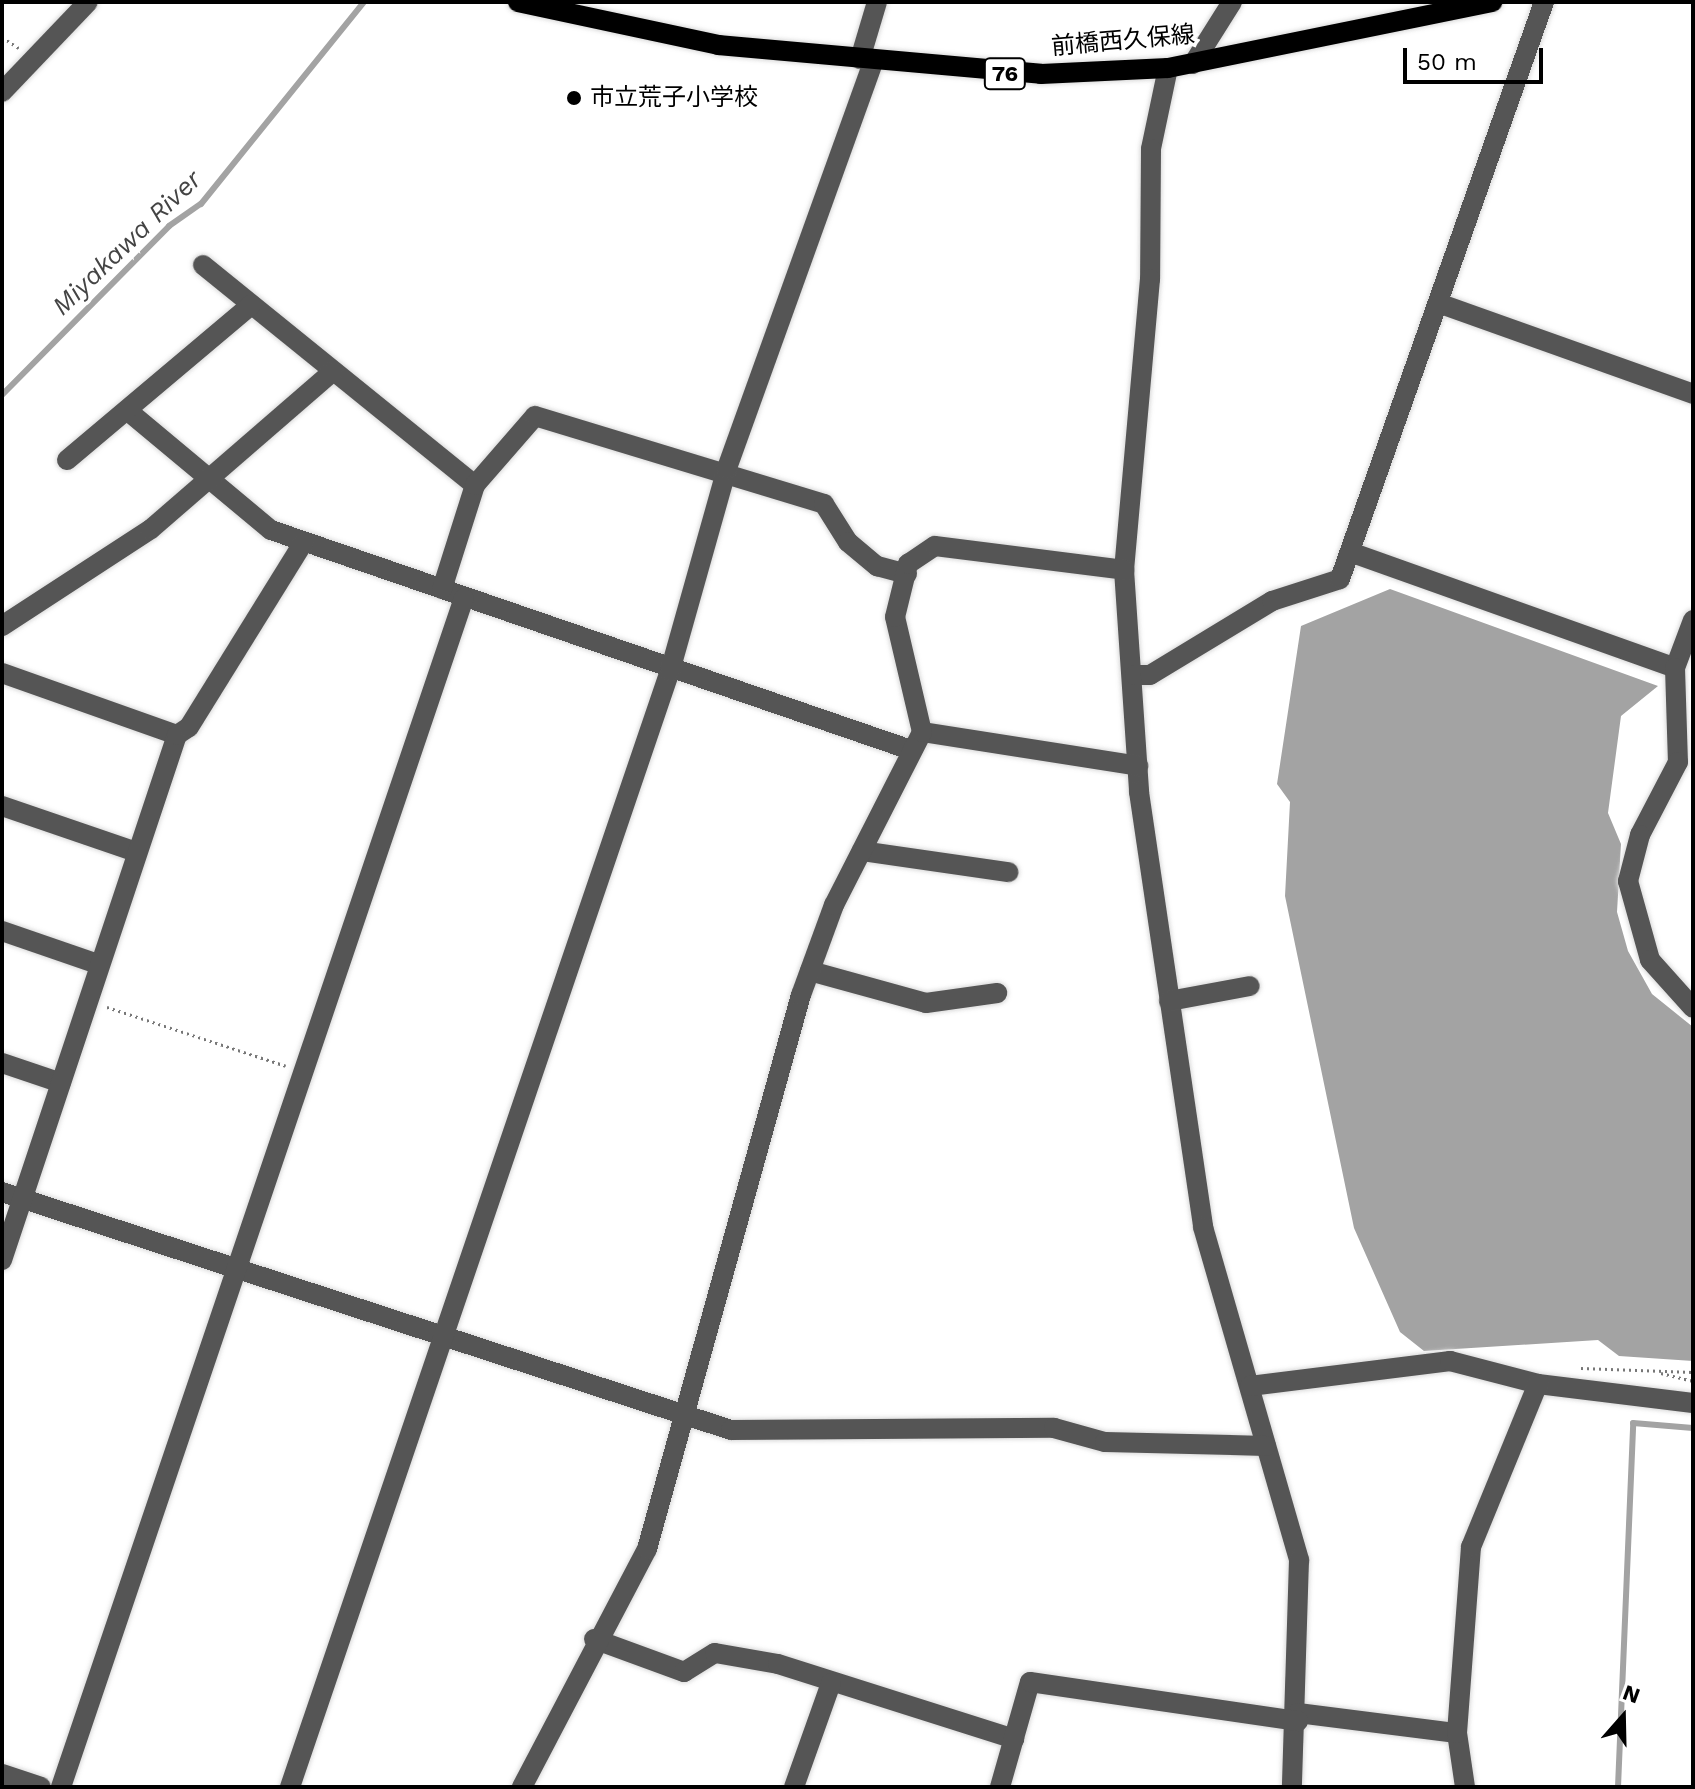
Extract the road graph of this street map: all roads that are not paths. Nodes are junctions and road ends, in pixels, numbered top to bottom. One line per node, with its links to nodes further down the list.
1 (88, 2): 10 (street)
2 (518, 2): 7 (main road, 前橋西久保線 / 76)
3 (877, 2): 7 (street)
4 (1232, 2): 8 (street)
5 (1492, 2): 8 (main road, 前橋西久保線 / 76)
6 (1544, 2): 12 (street)
7 (867, 59): 9 (main road, 前橋西久保線 / 76); 18 (street)
8 (1193, 64): 9 (main road, 前橋西久保線 / 76)
9 (1168, 68): 23 (street)
10 (2, 92)
11 (203, 265): 13 (street)
12 (1438, 303): 15 (street); 22 (street)
13 (251, 305): 14 (street); 16 (street)
14 (332, 372): 19 (street); 20 (street)
15 (1693, 394)
16 (128, 411): 17 (street); 19 (street)
17 (67, 460)
18 (727, 468): 20 (street); 24 (street); 30 (street)
19 (210, 477): 21 (street); 28 (street)
20 (475, 485): 25 (street)
21 (303, 543): 25 (street); 33 (street)
22 (1350, 552): 29 (street); 32 (street)
23 (1124, 570): 24 (street); 32 (street)
24 (907, 574): 34 (street)
25 (442, 589): 26 (street)
26 (464, 598): 30 (street); 52 (street)
27 (1693, 620): 29 (street)
28 (2, 626)
29 (1675, 668): 46 (street)
30 (670, 671): 34 (street); 53 (street)
31 (2, 673): 33 (street)
32 (1135, 675): 35 (street)
33 (177, 735): 38 (street)
34 (916, 741): 35 (street); 37 (street)
35 (1138, 766): 45 (street)
36 (2, 806): 38 (street)
37 (862, 851): 39 (street); 42 (street)
38 (136, 852): 41 (street)
39 (1008, 872)
40 (2, 931): 41 (street)
41 (98, 964): 48 (street)
42 (810, 971): 44 (street); 57 (street)
43 (1250, 986): 45 (street)
44 (997, 993)
45 (1169, 1001): 55 (street)
46 (1693, 1008)
47 (2, 1063): 48 (street)
48 (61, 1083): 50 (street)
49 (2, 1192): 50 (street)
50 (23, 1198): 51 (street); 52 (street)
51 (2, 1260)
52 (238, 1270): 53 (street); 66 (street)
53 (445, 1334): 57 (street); 67 (street)
54 (1538, 1384): 55 (street); 56 (street); 62 (street)
55 (1250, 1386): 58 (street)
56 (1693, 1403)
57 (683, 1416): 58 (street); 59 (street)
58 (1266, 1446): 61 (street)
59 (594, 1639): 60 (street); 68 (street)
60 (831, 1683): 63 (street); 69 (street)
61 (1298, 1717): 62 (street); 63 (street); 71 (street)
62 (1457, 1733): 72 (street)
63 (1014, 1739): 70 (street)
64 (2, 1774): 65 (street)
65 (41, 1787)
66 (61, 1787)
67 (290, 1787)
68 (522, 1787)
69 (794, 1787)
70 (1000, 1787)
71 (1292, 1787)
72 (1465, 1787)

